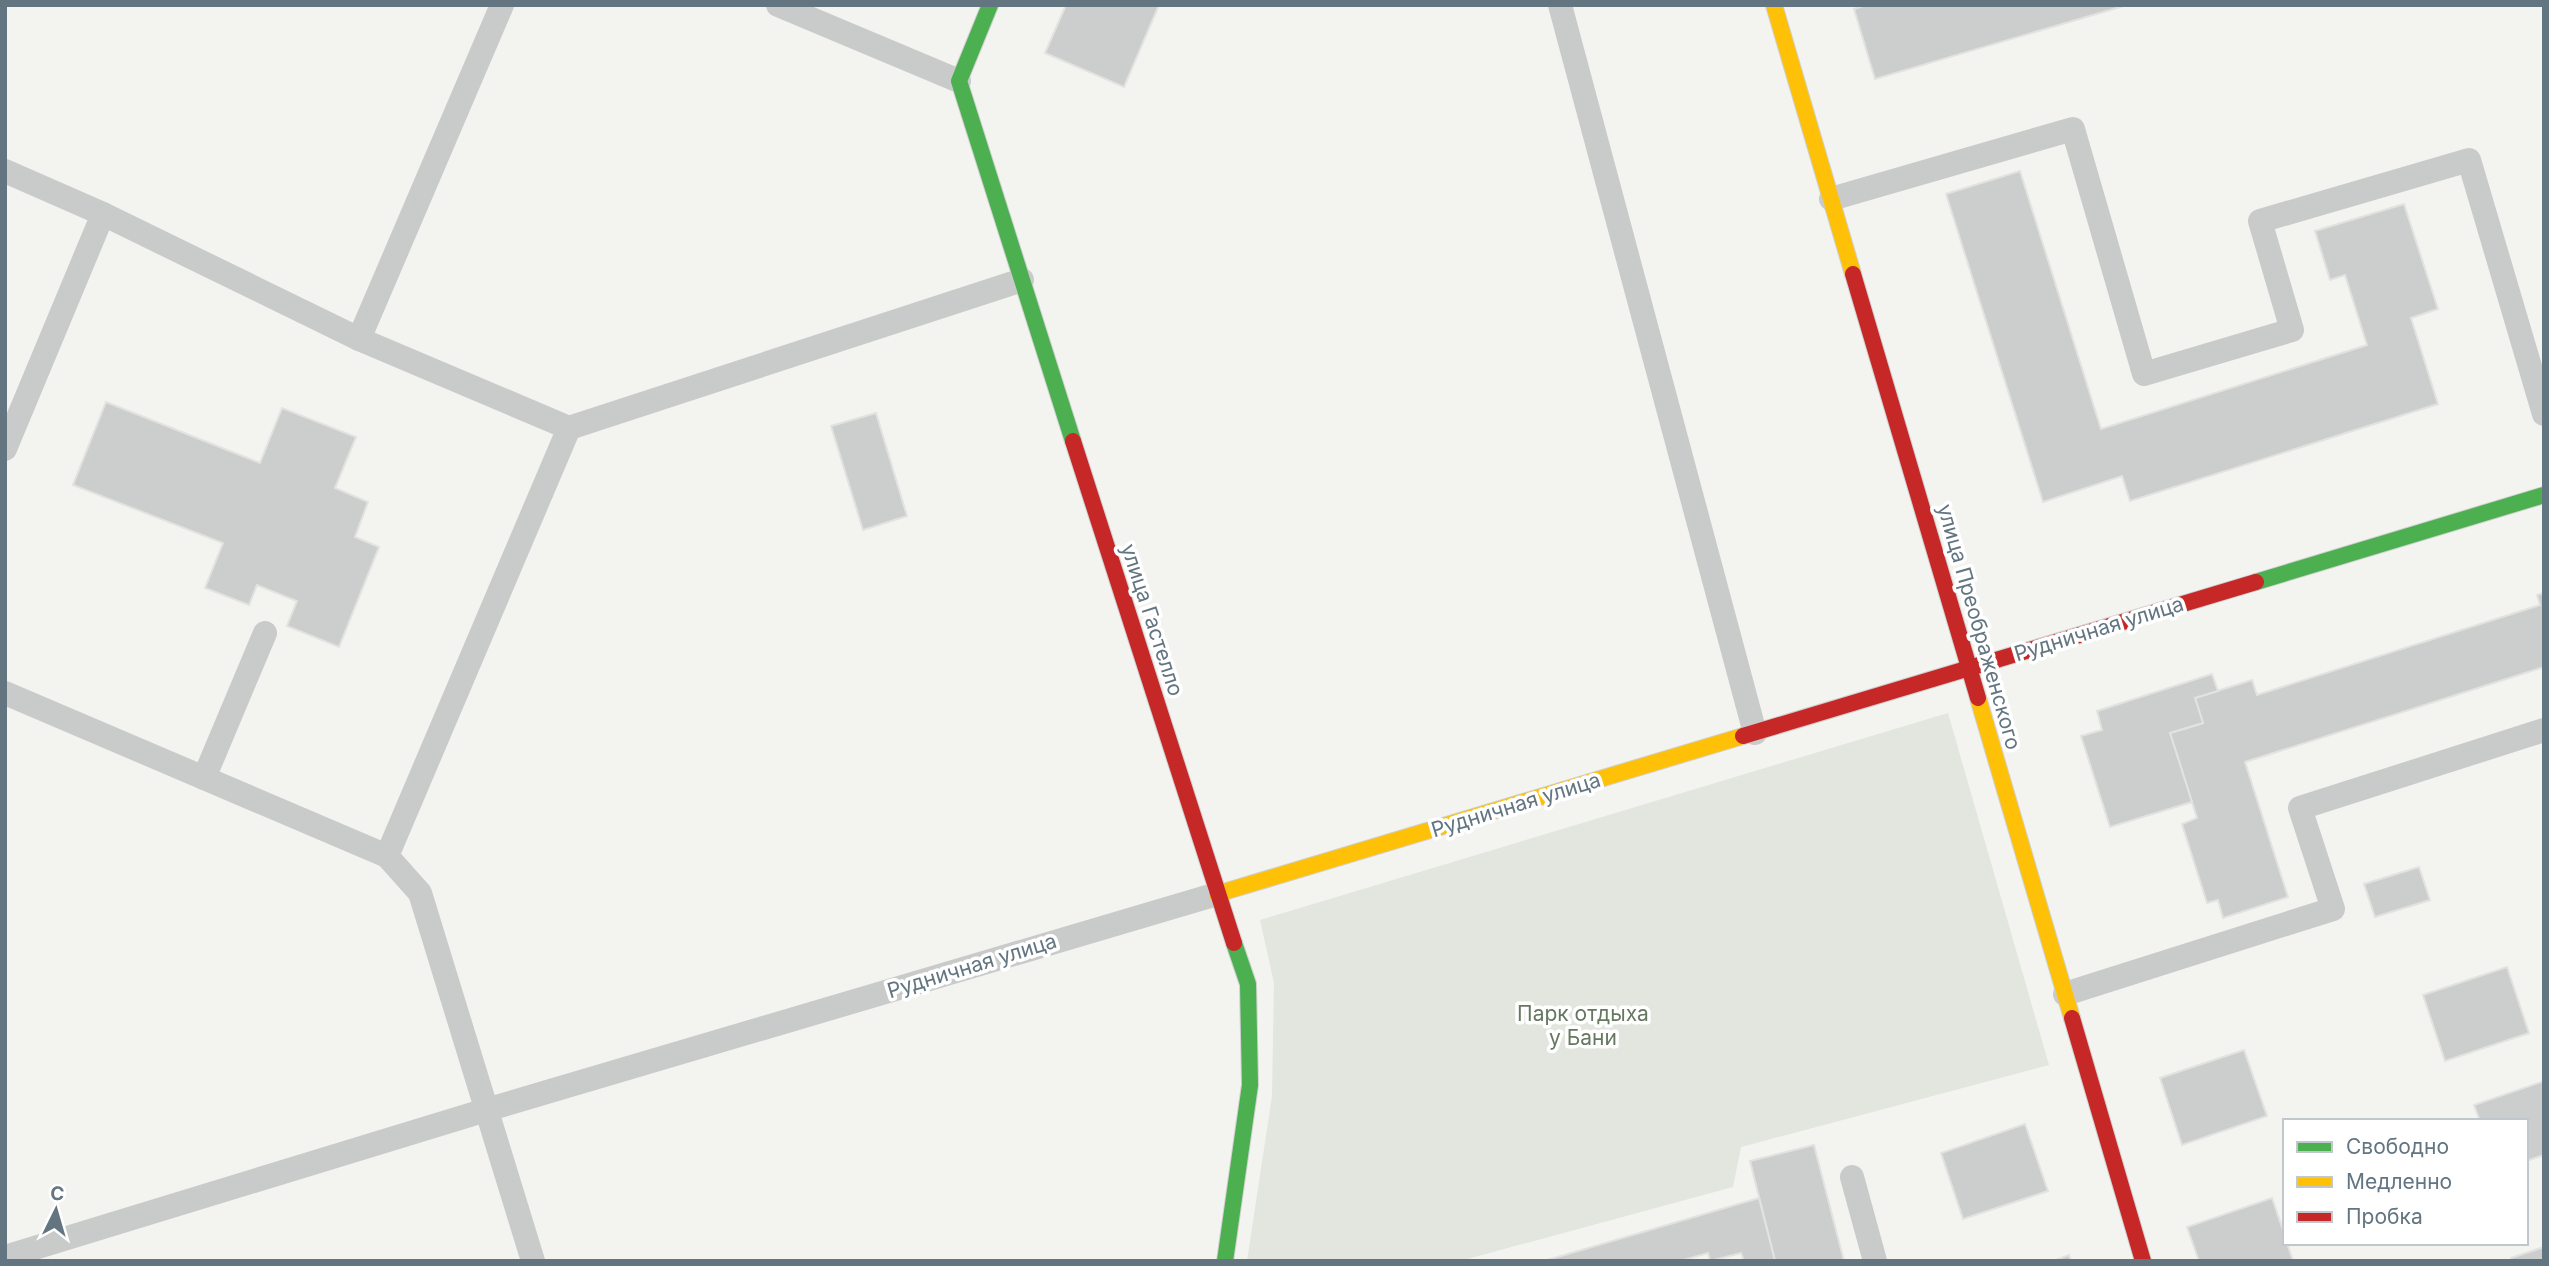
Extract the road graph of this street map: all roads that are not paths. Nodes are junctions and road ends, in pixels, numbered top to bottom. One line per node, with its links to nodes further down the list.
1 (502, 5): 11 (lane)
2 (778, 5): 6 (lane)
3 (990, 5): 6 (street)
4 (1560, 5): 20 (lane)
5 (1774, 5): 8 (street, улица Преображенского)
6 (959, 81): 10 (street, улица Гастелло)
7 (5, 171): 9 (lane)
8 (1831, 199): 12 (lane); 17 (street, улица Преображенского)
9 (103, 214): 11 (lane); 14 (lane)
10 (1022, 280): 13 (lane); 23 (street, улица Гастелло)
11 (359, 339): 13 (lane)
12 (2544, 414)
13 (569, 428): 22 (lane)
14 (5, 449)
15 (2544, 495): 17 (street, Рудничная улица)
16 (265, 633): 21 (lane)
17 (1969, 669): 20 (street, Рудничная улица); 24 (street, улица Преображенского)
18 (5, 693): 21 (lane)
19 (2544, 730): 24 (lane)
20 (1755, 733): 23 (street, Рудничная улица)
21 (204, 778): 22 (lane)
22 (387, 856): 25 (lane)
23 (1217, 894): 25 (lane, Рудничная улица); 29 (street, улица Гастелло)
24 (2064, 993): 31 (street, улица Преображенского)
25 (486, 1110): 27 (lane, Рудничная улица); 28 (lane)
26 (1852, 1177): 30 (lane)
27 (5, 1257)
28 (533, 1261)
29 (1225, 1261)
30 (1875, 1261)
31 (2143, 1261)

